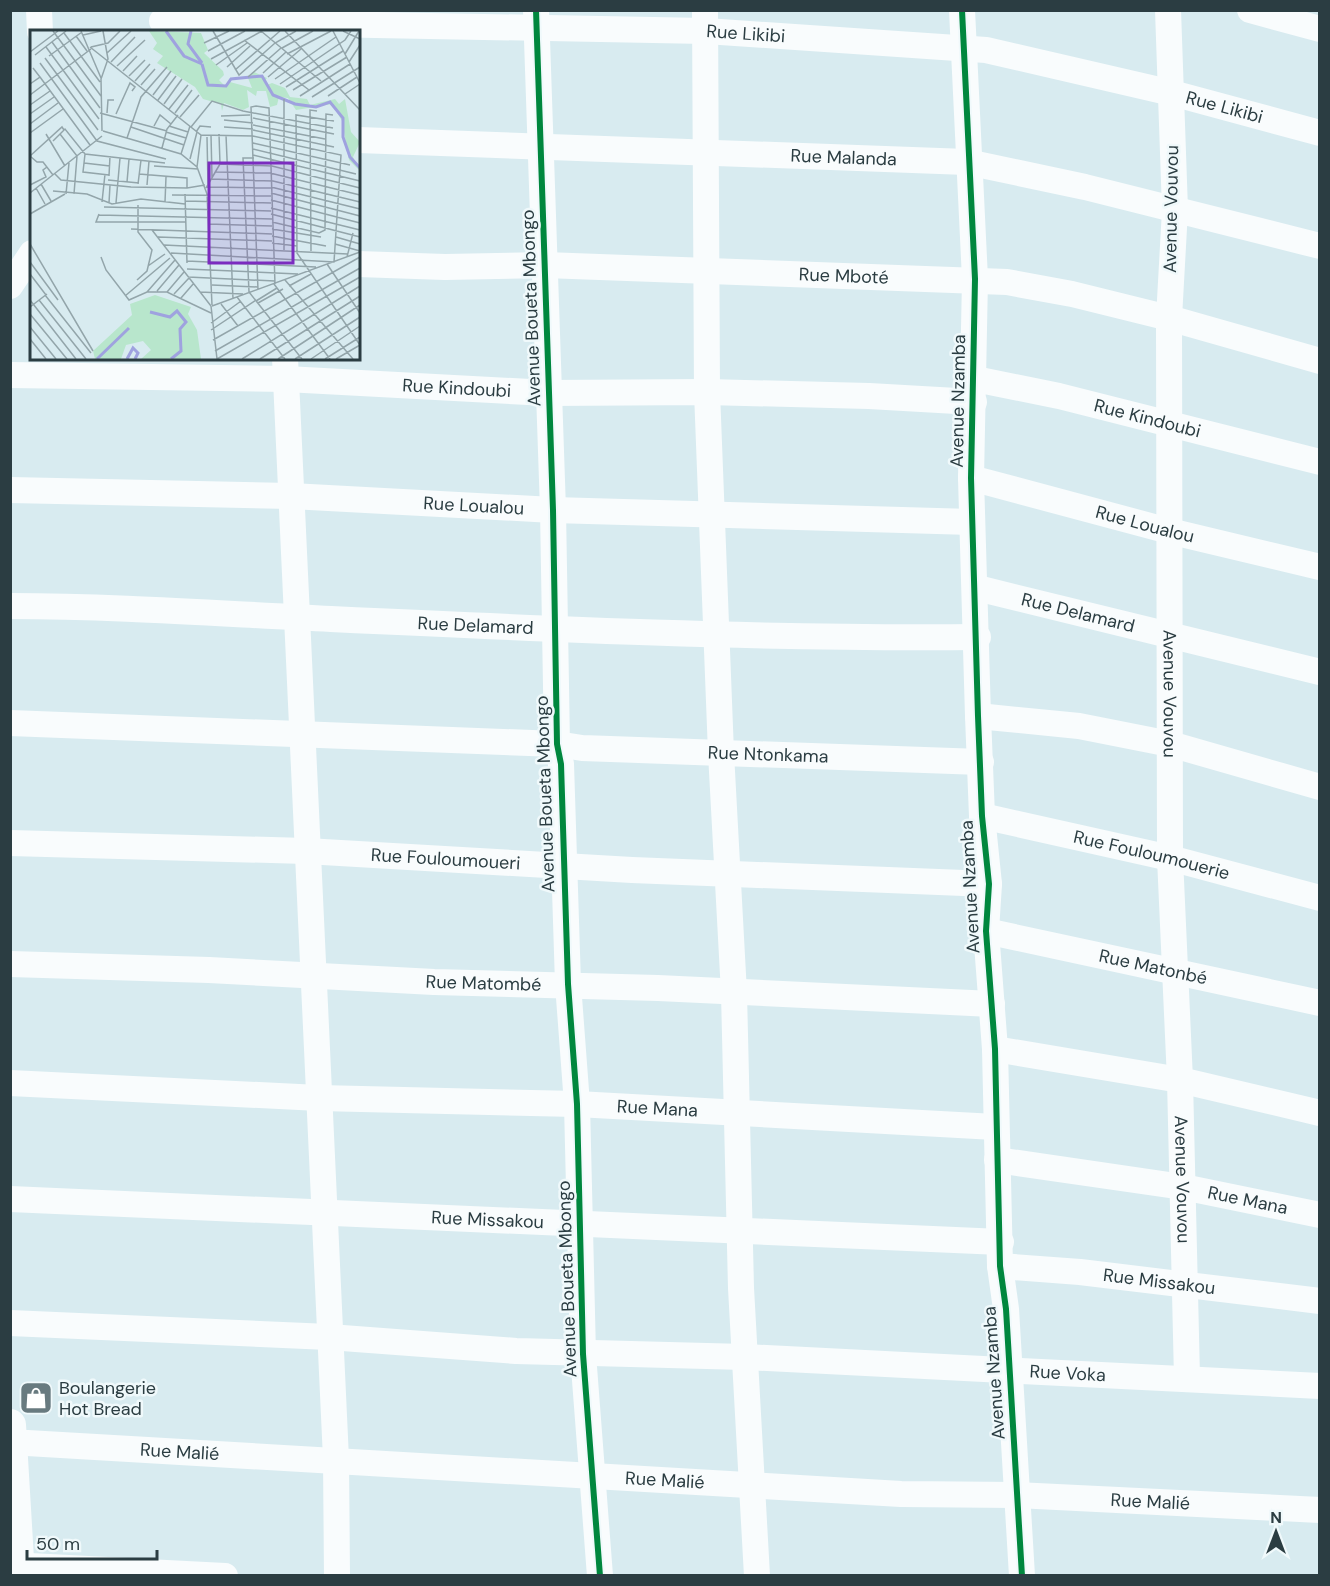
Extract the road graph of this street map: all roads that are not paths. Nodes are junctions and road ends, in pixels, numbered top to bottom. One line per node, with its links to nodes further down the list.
1 (39, 10): 10 (street)
2 (962, 10): 11 (street, Avenue Nzamba)
3 (1168, 10): 12 (street, Avenue Vouvou)
4 (1250, 10): 9 (street)
5 (536, 19): 7 (street, Rue Likibi); 8 (street, Rue Likibi); 15 (street, Avenue Boueta Mbongo)
6 (159, 21): 8 (street, Rue Likibi)
7 (705, 21): 11 (street, Rue Likibi); 16 (street)
8 (275, 22)
9 (1320, 29)
10 (40, 30)
11 (963, 48): 12 (street, Rue Likibi); 17 (street, Avenue Nzamba)
12 (1172, 93): 13 (street, Rue Likibi); 18 (street, Avenue Vouvou)
13 (1320, 133)
14 (360, 140): 15 (street, Rue Malanda)
15 (541, 146): 16 (street, Rue Malanda); 22 (street, Avenue Boueta Mbongo)
16 (706, 154): 17 (street, Rue Malanda); 23 (street)
17 (967, 162): 18 (street, Rue Malanda); 24 (street, Avenue Nzamba)
18 (1175, 210): 19 (street, Rue Malanda); 26 (street, Avenue Vouvou)
19 (1320, 246)
20 (30, 255): 25 (street)
21 (360, 264): 22 (street, Rue Mboté)
22 (545, 265): 23 (street, Rue Mboté); 31 (street, Avenue Boueta Mbongo)
23 (706, 270): 24 (street, Rue Mboté); 32 (street)
24 (975, 279): 26 (street, Rue Mboté); 30 (street, Avenue Nzamba)
25 (10, 286)
26 (1169, 318): 27 (street, Rue Mboté); 33 (street, Avenue Vouvou)
27 (1320, 361)
28 (286, 369): 29 (street, Rue Kindoubi); 31 (street, Rue Kindoubi); 37 (street)
29 (10, 375)
30 (975, 390): 32 (street, Rue Kindoubi); 33 (street, Rue Kindoubi); 35 (street, Avenue Nzamba)
31 (548, 393): 32 (street, Rue Kindoubi); 38 (street, Avenue Boueta Mbongo)
32 (707, 393): 39 (street)
33 (1169, 424): 34 (street, Rue Kindoubi); 41 (street, Avenue Vouvou)
34 (1320, 462)
35 (971, 478): 40 (street, Avenue Nzamba); 41 (street, Rue Loualou)
36 (10, 490): 37 (street, Rue Loualou)
37 (291, 496): 38 (street, Rue Loualou); 45 (street)
38 (554, 510): 39 (street, Rue Loualou); 46 (street, Avenue Boueta Mbongo)
39 (714, 515): 40 (street, Rue Loualou); 47 (street)
40 (972, 522): 43 (street, Avenue Nzamba)
41 (1169, 531): 42 (street, Rue Loualou); 48 (street, Avenue Vouvou)
42 (1320, 567)
43 (976, 588): 48 (street, Rue Delamard); 49 (street, Avenue Nzamba)
44 (10, 606): 45 (street, Rue Delamard)
45 (296, 617): 46 (street, Rue Delamard); 53 (street)
46 (555, 629): 47 (street, Rue Delamard); 54 (street, Avenue Boueta Mbongo)
47 (718, 632): 49 (street, Rue Delamard); 56 (street)
48 (1170, 636): 50 (street, Rue Delamard); 55 (street, Avenue Vouvou)
49 (978, 637): 51 (street, Avenue Nzamba)
50 (1320, 672)
51 (978, 716): 55 (street); 57 (street, Avenue Nzamba)
52 (10, 723): 53 (street, Rue Ntonkama)
53 (304, 734): 54 (street, Rue Ntonkama); 61 (street)
54 (557, 744): 56 (street, Rue Ntonkama); 63 (street, Avenue Boueta Mbongo)
55 (1170, 744): 58 (street); 62 (street, Avenue Vouvou)
56 (721, 753): 57 (street, Rue Ntonkama); 64 (street)
57 (981, 762): 59 (street, Avenue Nzamba)
58 (1320, 787)
59 (982, 816): 62 (street, Rue Fouloumouerie); 65 (street, Avenue Nzamba)
60 (10, 843): 61 (street, Rue Fouloumoueri)
61 (306, 851): 63 (street, Rue Fouloumoueri); 70 (street)
62 (1170, 858): 66 (street, Rue Fouloumouerie); 69 (street, Avenue Vouvou)
63 (563, 866): 64 (street, Rue Fouloumoueri); 71 (street, Avenue Boueta Mbongo)
64 (729, 874): 65 (street, Rue Fouloumoueri); 72 (street)
65 (989, 884): 67 (street, Avenue Nzamba)
66 (1320, 898)
67 (986, 931): 69 (street, Rue Matonbé); 74 (street, Avenue Nzamba)
68 (10, 964): 70 (street, Rue Matombé)
69 (1174, 972): 73 (street, Rue Matonbé); 76 (street, Avenue Vouvou)
70 (312, 975): 71 (street, Rue Matombé); 78 (street)
71 (568, 984): 72 (street, Rue Matombé); 79 (street, Avenue Boueta Mbongo)
72 (734, 993): 74 (street, Rue Matombé); 80 (street)
73 (1320, 1003)
74 (992, 1004): 75 (street, Avenue Nzamba)
75 (995, 1049): 76 (street); 82 (street, Avenue Nzamba)
76 (1180, 1080): 81 (street); 84 (street, Avenue Vouvou)
77 (10, 1083): 78 (street, Rue Mana)
78 (320, 1098): 79 (street, Rue Mana); 86 (street)
79 (577, 1104): 80 (street, Rue Mana); 88 (street, Avenue Boueta Mbongo)
80 (737, 1113): 82 (street, Rue Mana); 89 (street)
81 (1320, 1113)
82 (995, 1127): 83 (street, Avenue Nzamba)
83 (998, 1160): 84 (street, Rue Mana); 90 (street, Avenue Nzamba)
84 (1183, 1187): 87 (street, Rue Mana); 91 (street, Avenue Vouvou)
85 (10, 1199): 86 (street, Rue Missakou)
86 (324, 1213): 88 (street, Rue Missakou); 94 (street)
87 (1320, 1215)
88 (580, 1225): 89 (street, Rue Missakou); 95 (street, Avenue Boueta Mbongo)
89 (739, 1232): 90 (street, Rue Missakou); 96 (street)
90 (1000, 1254): 91 (street, Rue Missakou); 97 (street, Avenue Nzamba)
91 (1185, 1285): 92 (street, Rue Missakou); 98 (street, Avenue Vouvou)
92 (1320, 1302)
93 (10, 1323): 94 (street, Rue Voka)
94 (329, 1337): 95 (street, Rue Voka); 101 (street)
95 (583, 1354): 96 (street, Rue Voka); 102 (street, Avenue Boueta Mbongo)
96 (745, 1357): 97 (street, Rue Voka); 103 (street)
97 (1010, 1369): 98 (street, Rue Voka); 104 (street, Avenue Nzamba)
98 (1187, 1378): 99 (street, Rue Voka)
99 (1320, 1386)
100 (11, 1436): 101 (street, Rue Malié); 106 (main road)
101 (336, 1460): 102 (street, Rue Malié); 108 (street)
102 (591, 1477): 103 (street, Rue Malié); 109 (street, Avenue Boueta Mbongo)
103 (753, 1485): 104 (street, Rue Malié); 110 (street)
104 (1016, 1495): 105 (street, Rue Malié); 111 (street, Avenue Nzamba)
105 (1320, 1510)
106 (16, 1569): 107 (street)
107 (225, 1575)
108 (338, 1575)
109 (600, 1575)
110 (757, 1575)
111 (1022, 1575)

